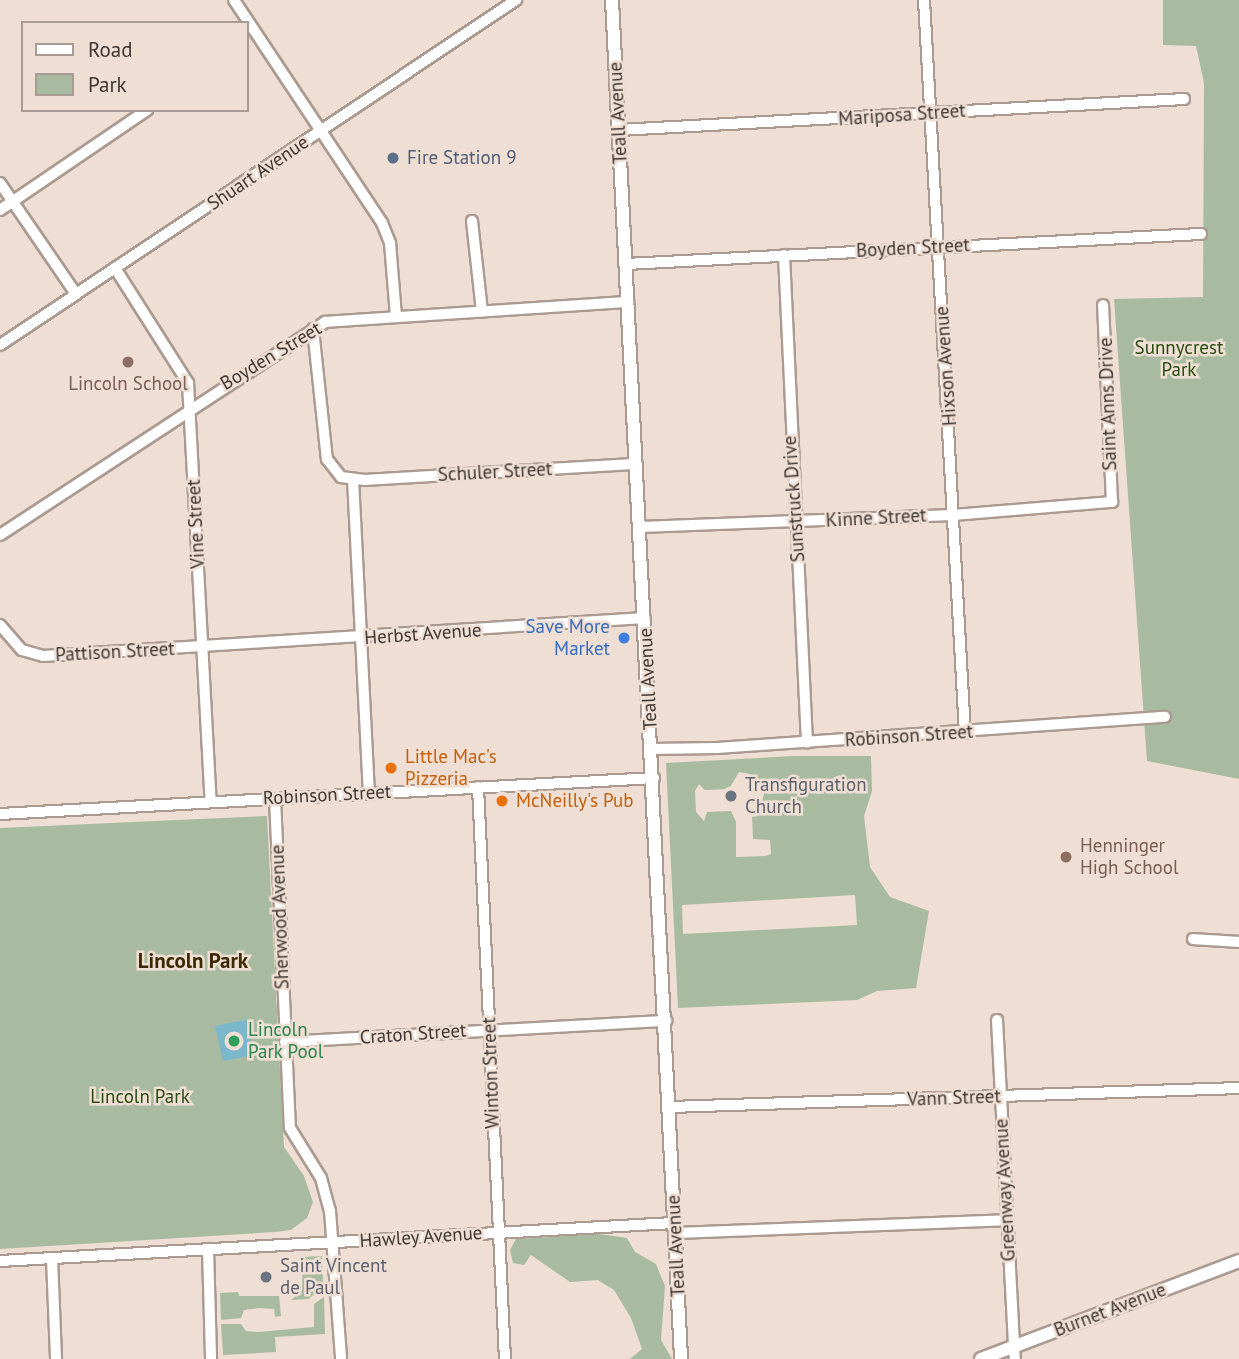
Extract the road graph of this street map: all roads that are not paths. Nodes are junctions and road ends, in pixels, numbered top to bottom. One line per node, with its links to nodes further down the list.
1 (234, 0): 5 (street)
2 (516, 0): 11 (street, Shuart Avenue)
3 (612, 0): 10 (street, Teall Avenue)
4 (924, 0): 9 (street, Hixson Avenue)
5 (258, 35): 6 (street); 11 (street)
6 (248, 42)
7 (1184, 99): 9 (street, Mariposa Street)
8 (144, 112): 13 (street)
9 (929, 113): 10 (street, Mariposa Street); 17 (street, Hixson Avenue)
10 (619, 130): 19 (street, Teall Avenue)
11 (320, 131): 20 (street, Shuart Avenue); 25 (street)
12 (0, 183): 13 (street)
13 (12, 201): 14 (street); 21 (street)
14 (0, 209)
15 (472, 221): 24 (street)
16 (1201, 234): 17 (street, Boyden Street)
17 (937, 247): 18 (street, Boyden Street); 32 (street, Hixson Avenue)
18 (784, 255): 19 (street, Boyden Street); 33 (street, Sunstruck Drive)
19 (626, 264): 22 (street, Teall Avenue)
20 (115, 268): 21 (street, Shuart Avenue); 28 (street, Vine Street)
21 (76, 294): 27 (street, Shuart Avenue)
22 (628, 302): 24 (street, Boyden Street); 29 (street, Teall Avenue)
23 (1104, 305): 31 (street, Saint Anns Drive)
24 (482, 311): 25 (street, Boyden Street)
25 (396, 316): 26 (street, Boyden Street)
26 (313, 329): 28 (street, Boyden Street); 30 (street)
27 (0, 345)
28 (190, 407): 35 (street, Boyden Street); 39 (street, Vine Street)
29 (637, 464): 30 (street, Schuler Street); 34 (street, Teall Avenue)
30 (353, 479): 38 (street)
31 (1112, 502): 32 (street, Kinne Street)
32 (954, 515): 33 (street, Kinne Street); 41 (street, Hixson Avenue)
33 (796, 522): 34 (street, Kinne Street); 42 (street, Sunstruck Drive)
34 (640, 527): 36 (street, Teall Avenue)
35 (0, 535)
36 (645, 618): 38 (street, Herbst Avenue); 43 (street, Teall Avenue)
37 (0, 625): 39 (street, Pattison Street)
38 (362, 638): 39 (street, Herbst Avenue); 46 (street)
39 (202, 648): 48 (street, Vine Street)
40 (1165, 717): 41 (street, Robinson Street)
41 (965, 733): 42 (street, Robinson Street)
42 (807, 742): 43 (street, Robinson Street)
43 (652, 749): 44 (street, Teall Avenue)
44 (654, 778): 45 (street, Robinson Street); 52 (street, Teall Avenue)
45 (478, 787): 46 (street, Robinson Street); 54 (street, Winton Street)
46 (369, 793): 47 (street, Robinson Street)
47 (275, 799): 48 (street, Robinson Street); 55 (street, Sherwood Avenue)
48 (211, 801): 49 (street, Robinson Street)
49 (0, 814)
50 (1194, 939): 51 (street)
51 (1239, 942)
52 (666, 1020): 54 (street, Craton Street); 58 (street, Teall Avenue)
53 (997, 1020): 57 (street, Greenway Avenue)
54 (489, 1029): 55 (street, Craton Street); 61 (street, Winton Street)
55 (285, 1042): 62 (street, Sherwood Avenue)
56 (1239, 1088): 57 (street, Vann Street)
57 (1001, 1096): 58 (street, Vann Street); 59 (street, Greenway Avenue)
58 (670, 1107): 60 (street, Teall Avenue)
59 (1007, 1220): 60 (street, Hawley Avenue); 67 (street, Greenway Avenue)
60 (675, 1228): 61 (street, Hawley Avenue); 72 (street, Teall Avenue)
61 (500, 1232): 62 (street, Hawley Avenue); 71 (street, Winton Street)
62 (334, 1243): 63 (street, Hawley Avenue); 70 (street, Sherwood Avenue)
63 (208, 1249): 64 (street, Hawley Avenue); 69 (street)
64 (52, 1258): 65 (street, Hawley Avenue); 68 (street)
65 (0, 1261)
66 (1239, 1261): 67 (street, Burnet Avenue)
67 (1014, 1353): 73 (street, Burnet Avenue)
68 (56, 1359)
69 (211, 1359)
70 (341, 1359)
71 (505, 1359)
72 (681, 1359)
73 (982, 1359)

